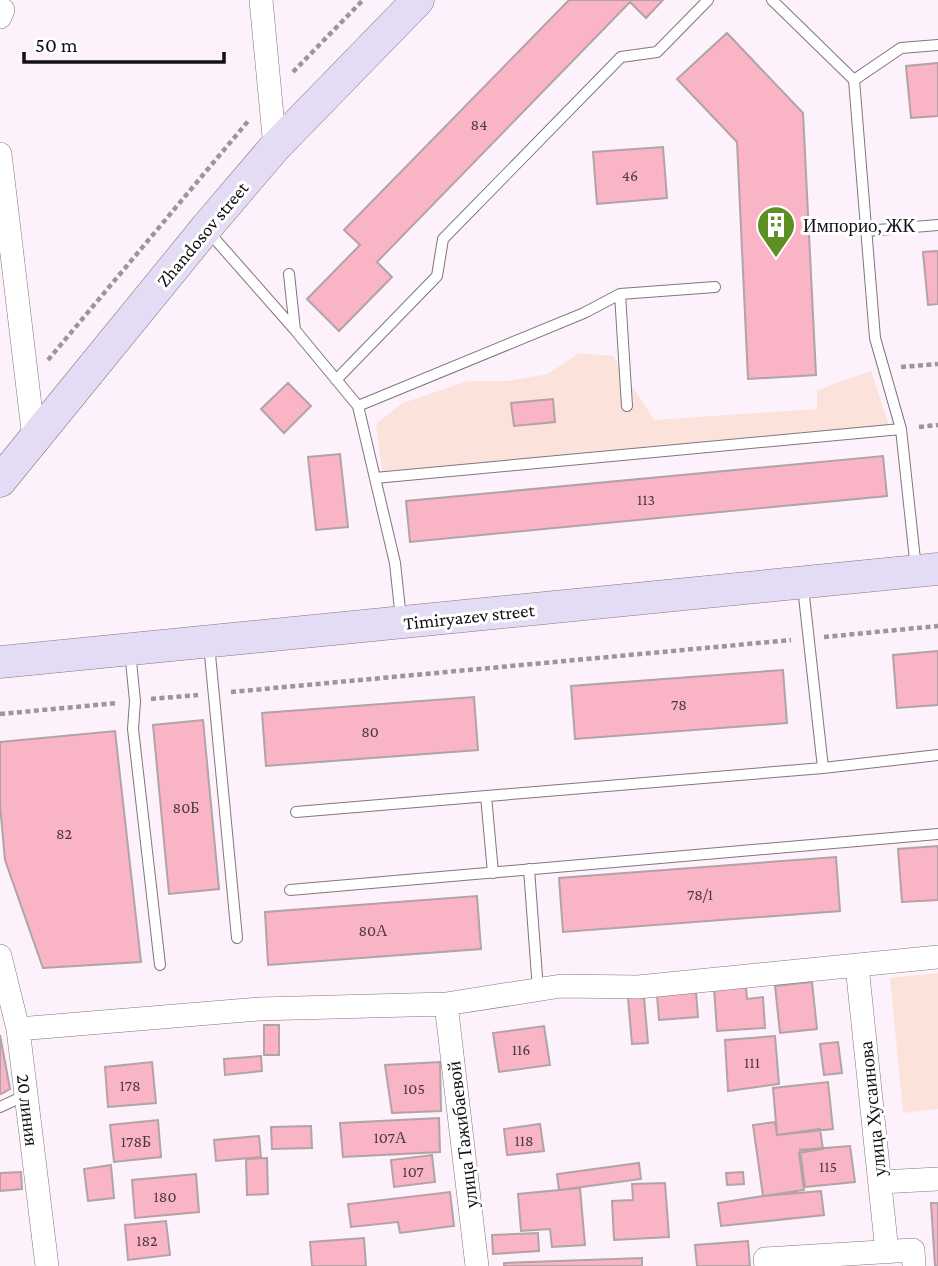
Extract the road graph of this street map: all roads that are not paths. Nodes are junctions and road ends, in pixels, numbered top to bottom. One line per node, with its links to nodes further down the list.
1 (261, 0): 7 (street)
2 (418, 0): 7 (main road, Zhandosov street)
3 (708, 0): 16 (lane)
4 (772, 0): 6 (lane)
5 (938, 45): 6 (lane)
6 (854, 80): 11 (lane)
7 (275, 147): 10 (main road, Zhandosov street)
8 (0, 153): 20 (street)
9 (938, 225): 11 (lane)
10 (206, 228): 15 (lane); 20 (main road, Zhandosov street)
11 (866, 231): 19 (lane)
12 (289, 274): 15 (lane)
13 (715, 287): 14 (lane)
14 (620, 294): 17 (lane); 18 (lane)
15 (295, 330): 16 (lane)
16 (336, 380): 18 (lane)
17 (627, 406)
18 (358, 407): 21 (lane)
19 (901, 429): 21 (lane); 23 (lane)
20 (34, 439): 22 (main road, Zhandosov street)
21 (375, 478): 25 (lane)
22 (0, 481)
23 (927, 570): 24 (main road, Timiryazev street)
24 (803, 582): 25 (main road, Timiryazev street); 30 (lane)
25 (402, 622): 26 (main road, Timiryazev street)
26 (208, 641): 27 (main road, Timiryazev street); 37 (lane)
27 (130, 649): 28 (main road, Timiryazev street); 40 (lane)
28 (0, 662)
29 (938, 755): 30 (lane)
30 (823, 768): 31 (lane)
31 (486, 796): 32 (lane); 35 (lane)
32 (296, 812)
33 (938, 834): 34 (lane)
34 (529, 869): 35 (lane); 42 (lane)
35 (493, 873): 36 (lane)
36 (290, 890)
37 (237, 938)
38 (0, 957): 44 (street, 20 линия)
39 (938, 957): 41 (street)
40 (160, 965)
41 (857, 966): 42 (street); 48 (street, улица Хусаинова)
42 (538, 989): 43 (street)
43 (446, 1004): 44 (street); 51 (street, улица Тажибаевой)
44 (18, 1029): 45 (street, 20 линия)
45 (26, 1095): 46 (lane); 50 (street, 20 линия)
46 (0, 1107)
47 (938, 1179): 48 (street)
48 (880, 1182): 49 (street, улица Хусаинова)
49 (887, 1252): 52 (street); 53 (street)
50 (47, 1266)
51 (477, 1266)
52 (766, 1266)
53 (914, 1266)

